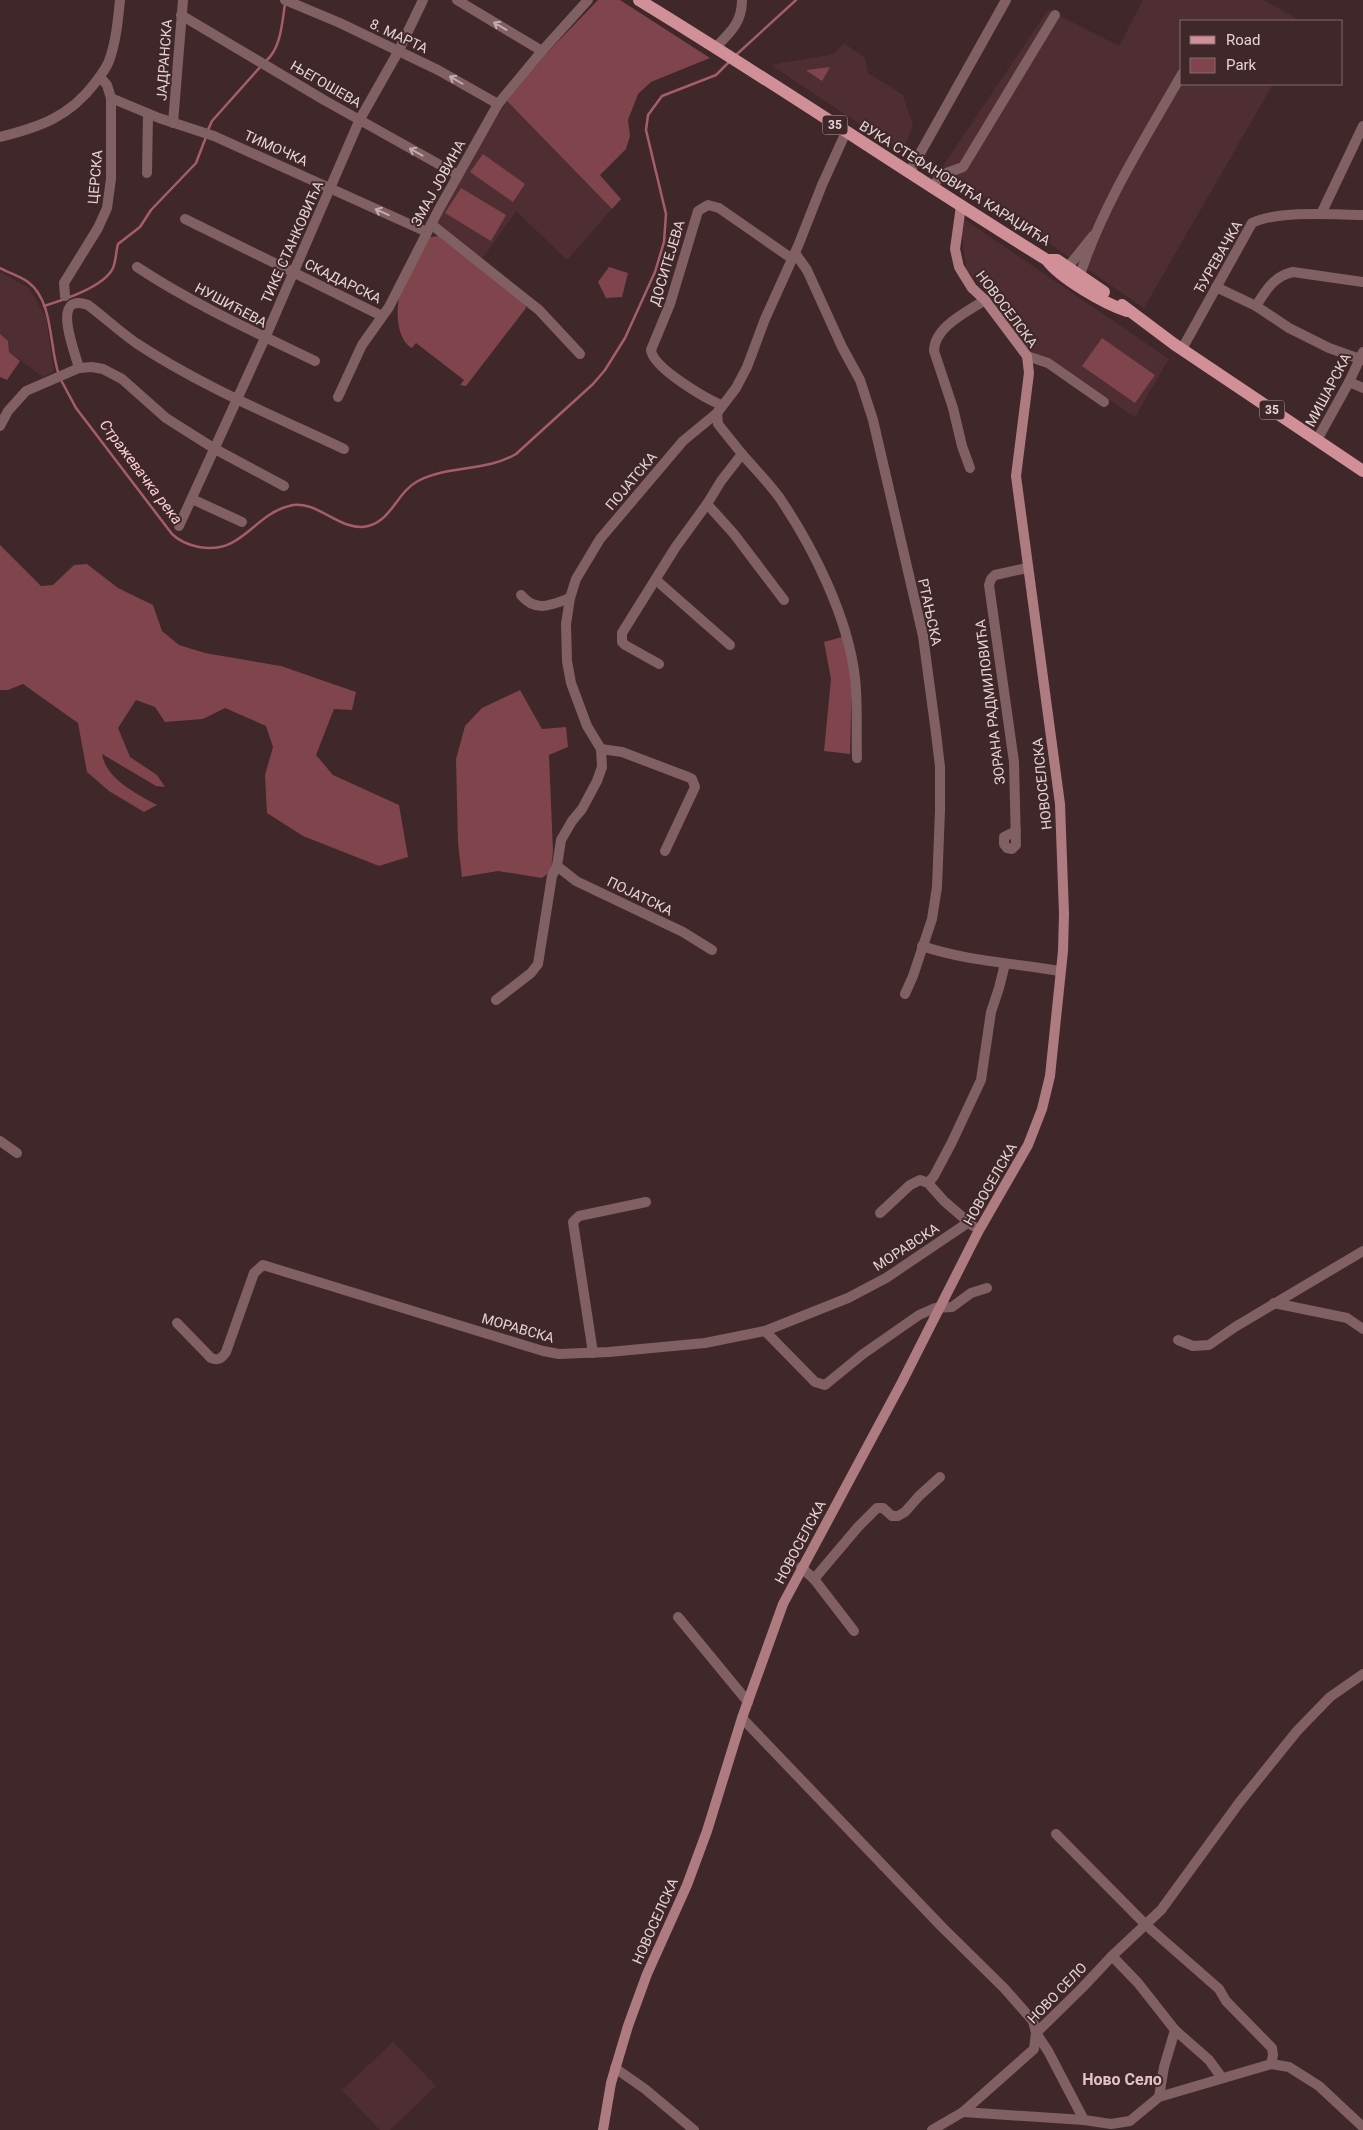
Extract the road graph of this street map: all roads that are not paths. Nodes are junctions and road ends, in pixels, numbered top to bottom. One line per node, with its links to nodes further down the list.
1 (120, 0): 15 (street)
2 (183, 0): 11 (street, ЈАДРАНСКА)
3 (423, 0): 14 (street, ТИКЕ СТАНКОВИЋА)
4 (457, 0): 13 (street, one-way to 4)
5 (588, 0): 13 (street, ЗМАЈ ЈОВИНА)
6 (640, 0): 12 (main road, 35)
7 (1006, 0): 26 (street)
8 (287, 1): 14 (street, 8. МАРТА)
9 (740, 1): 12 (street)
10 (1055, 15): 29 (street)
11 (181, 16): 20 (street, ЊЕГОШЕВА); 21 (street, ЈАДРАНСКА)
12 (722, 50): 23 (main road, ВУКА СТЕФАНОВИЋА КАРАЏИЋА / 35)
13 (542, 51): 18 (street, ЗМАЈ ЈОВИНА)
14 (398, 52): 18 (street, 8. МАРТА, one-way to 14); 20 (street, ТИКЕ СТАНКОВИЋА)
15 (100, 76): 17 (street, ЦЕРСКА); 24 (street)
16 (1180, 78): 35 (street)
17 (111, 98): 19 (street, ТИМОЧКА); 45 (street, ЦЕРСКА)
18 (498, 104): 27 (street, ЗМАЈ ЈОВИНА)
19 (148, 114): 21 (street, ТИМОЧКА); 25 (street, ЈАДРАНСКА)
20 (360, 119): 27 (street, ЊЕГОШЕВА, one-way to 20); 28 (street, ТИКЕ СТАНКОВИЋА)
21 (173, 123): 28 (street, ТИМОЧКА)
22 (1363, 126): 31 (street)
23 (846, 132): 26 (main road, ВУКА СТЕФАНОВИЋА КАРАЏИЋА / 35); 36 (street, ПОЈАТСКА)
24 (0, 137)
25 (147, 173)
26 (909, 173): 29 (main road, ВУКА СТЕФАНОВИЋА КАРАЏИЋА / 35)
27 (458, 175): 34 (street, ЗМАЈ ЈОВИНА)
28 (330, 188): 34 (street, ТИМОЧКА, one-way to 28); 40 (street, ТИКЕ СТАНКОВИЋА)
29 (932, 188): 30 (main road, ВУКА СТЕФАНОВИЋА КАРАЏИЋА / 35)
30 (961, 206): 37 (main road, ВУКА СТЕФАНОВИЋА КАРАЏИЋА / 35); 44 (street, НОВОСЕЛСКА)
31 (1321, 214): 32 (street, ЂУРЕВАЧКА); 43 (street, ЂУРЕВАЧКА)
32 (1363, 215)
33 (185, 219): 40 (street, СКАДАРСКА)
34 (429, 228): 48 (street, ЗМАЈ ЈОВИНА); 51 (street, ТИМОЧКА)
35 (1095, 233): 39 (street); 41 (street)
36 (793, 256): 61 (street, ПОЈАТСКА); 61 (street, ДОСИТЕЈЕВА); 86 (street, РТАЊСКА)
37 (1047, 260): 39 (main road, ВУКА СТЕФАНОВИЋА КАРАЏИЋА / 35); 47 (main road, ВУКА СТЕФАНОВИЋА КАРАЏИЋА / 35)
38 (137, 267): 49 (street, НУШИЋЕВА)
39 (1068, 267): 41 (main road, ВУКА СТЕФАНОВИЋА КАРАЏИЋА / 35)
40 (293, 272): 48 (street, СКАДАРСКА); 49 (street, ТИКЕ СТАНКОВИЋА)
41 (1080, 275): 47 (main road, ВУКА СТЕФАНОВИЋА КАРАЏИЋА / 35)
42 (1363, 282): 46 (street)
43 (1216, 287): 46 (street); 50 (street, ЂУРЕВАЧКА)
44 (985, 300): 52 (street, НОВОСЕЛСКА); 67 (street)
45 (70, 302): 55 (street, ЦЕРСКА); 59 (street)
46 (1256, 306): 53 (street)
47 (1127, 311): 50 (main road, ВУКА СТЕФАНОВИЋА КАРАЏИЋА / 35)
48 (382, 316): 58 (street, ЗМАЈ ЈОВИНА)
49 (265, 338): 54 (street, НУШИЋЕВА); 59 (street, ТИКЕ СТАНКОВИЋА)
50 (1182, 349): 63 (main road, ВУКА СТЕФАНОВИЋА КАРАЏИЋА / 35)
51 (580, 354)
52 (1027, 356): 60 (street); 74 (street, НОВОСЕЛСКА)
53 (1362, 357): 56 (street, МИШАРСКА)
54 (315, 361)
55 (79, 368): 62 (street); 64 (street)
56 (1349, 382): 57 (street); 63 (street, МИШАРСКА)
57 (1363, 388)
58 (338, 397)
59 (237, 400): 64 (street, ТИКЕ СТАНКОВИЋА); 65 (street)
60 (1104, 402)
61 (719, 409): 66 (street); 77 (street, ПОЈАТСКА)
62 (0, 426)
63 (1317, 440): 68 (main road, ВУКА СТЕФАНОВИЋА КАРАЏИЋА / 35)
64 (214, 449): 69 (street); 70 (street, ТИКЕ СТАНКОВИЋА)
65 (344, 449)
66 (742, 454): 71 (street); 82 (street)
67 (970, 468)
68 (1363, 471)
69 (284, 486)
70 (192, 499): 72 (street); 73 (street, ТИКЕ СТАНКОВИЋА)
71 (707, 504): 75 (street); 78 (street)
72 (242, 522)
73 (179, 526)
74 (1027, 568): 83 (street, ЗОРАНА РАДМИЛОВИЋА); 89 (street, НОВОСЕЛСКА)
75 (656, 580): 79 (street); 80 (street)
76 (521, 595): 77 (street)
77 (570, 598): 81 (street, ПОЈАТСКА)
78 (784, 600)
79 (730, 645)
80 (659, 664)
81 (601, 749): 84 (street); 85 (street)
82 (857, 758)
83 (1016, 831)
84 (664, 851)
85 (556, 866): 87 (street, ПОЈАТСКА); 91 (street)
86 (922, 946): 88 (street); 90 (street, РТАЊСКА)
87 (712, 950)
88 (1005, 964): 89 (street); 94 (street)
89 (1060, 971): 98 (street, НОВОСЕЛСКА)
90 (905, 994)
91 (496, 1000)
92 (0, 1141): 93 (street)
93 (16, 1153)
94 (928, 1183): 96 (street); 97 (street)
95 (646, 1202): 107 (street)
96 (880, 1214)
97 (968, 1222): 98 (street); 105 (street, МОРАВСКА)
98 (978, 1232): 102 (street, НОВОСЕЛСКА)
99 (1363, 1250): 101 (street)
100 (987, 1288): 102 (street)
101 (1274, 1303): 104 (street); 106 (street)
102 (941, 1307): 105 (street); 109 (street, НОВОСЕЛСКА)
103 (177, 1323): 107 (street, МОРАВСКА)
104 (1363, 1329)
105 (765, 1331): 107 (street, МОРАВСКА)
106 (1178, 1340)
107 (593, 1353)
108 (940, 1477): 110 (street)
109 (801, 1567): 110 (street); 114 (street, НОВОСЕЛСКА)
110 (814, 1579): 112 (street)
111 (678, 1617): 114 (street)
112 (854, 1631)
113 (1363, 1674): 117 (street, НОВО СЕЛО)
114 (748, 1702): 115 (street, НОВОСЕЛСКА)
115 (742, 1718): 120 (street); 122 (street, НОВОСЕЛСКА)
116 (1056, 1834): 117 (street)
117 (1146, 1925): 118 (street, НОВО СЕЛО); 121 (street)
118 (1112, 1956): 119 (street); 120 (street, НОВО СЕЛО)
119 (1176, 2030): 123 (street); 124 (street)
120 (1036, 2033): 125 (street, НОВО СЕЛО); 126 (street)
121 (1270, 2064): 123 (street); 128 (street)
122 (615, 2068): 129 (street, НОВОСЕЛСКА); 130 (street)
123 (1222, 2078): 124 (street)
124 (1160, 2097): 127 (street)
125 (963, 2112): 126 (street); 131 (street, НОВО СЕЛО)
126 (1084, 2120): 127 (street)
127 (1099, 2126)
128 (1363, 2127)
129 (603, 2130)
130 (694, 2130)
131 (932, 2130)

